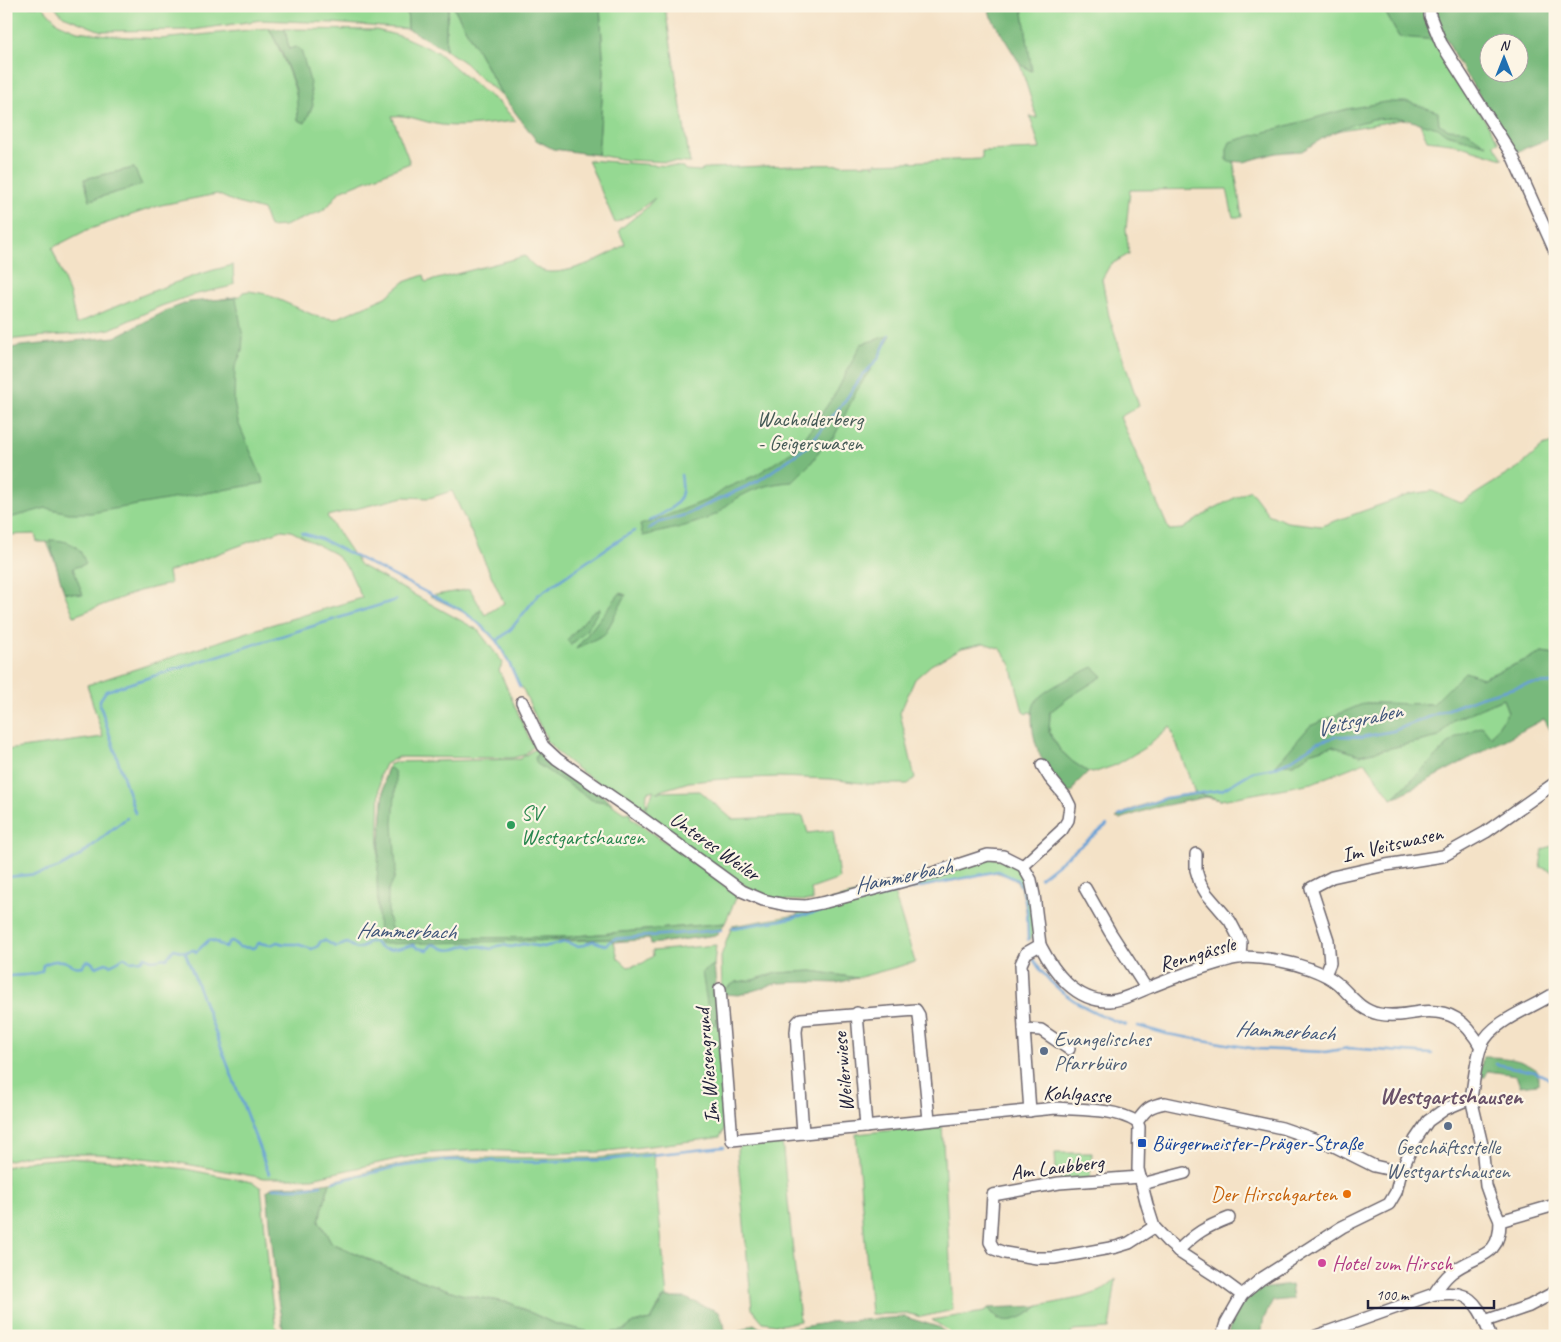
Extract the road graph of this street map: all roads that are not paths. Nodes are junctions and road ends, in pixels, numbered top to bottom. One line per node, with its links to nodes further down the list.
1 (1430, 6): 2 (street)
2 (1555, 251)
3 (522, 702): 7 (street, Unteres Weiler)
4 (1042, 765): 7 (street)
5 (1555, 783): 11 (street, Im Veitswasen)
6 (1196, 854): 10 (street)
7 (1023, 866): 9 (street)
8 (1085, 888): 12 (street)
9 (1040, 945): 12 (street, Renngässle); 16 (street)
10 (1240, 957): 11 (street, Renngässle); 12 (street, Renngässle)
11 (1325, 975): 17 (street, Renngässle)
12 (1146, 988)
13 (720, 989): 25 (street, Im Wiesengrund)
14 (1555, 993): 17 (street)
15 (857, 1014): 21 (street); 23 (street, Weilerwiese); 24 (street)
16 (1024, 1029): 18 (street); 20 (street)
17 (1481, 1046): 19 (street)
18 (1069, 1049)
19 (1471, 1098): 26 (street); 31 (street)
20 (1030, 1110): 21 (street, Kohlgasse); 22 (street, Kohlgasse)
21 (929, 1120): 23 (street, Kohlgasse)
22 (1137, 1122): 26 (street, Kohlgasse); 28 (street)
23 (866, 1127): 24 (street, Kohlgasse)
24 (803, 1133): 25 (street, Kohlgasse)
25 (732, 1140)
26 (1401, 1172): 36 (street)
27 (1185, 1173): 28 (street)
28 (1141, 1180): 32 (street); 32 (street, Am Laubberg)
29 (1555, 1205): 31 (street)
30 (1229, 1218): 33 (street)
31 (1500, 1221): 35 (street)
32 (1154, 1227): 33 (street)
33 (1178, 1251): 36 (street)
34 (1555, 1292): 37 (street)
35 (1434, 1294): 37 (street); 39 (street)
36 (1242, 1295): 38 (street)
37 (1485, 1321): 40 (street)
38 (1222, 1336)
39 (1316, 1336)
40 (1490, 1336)

